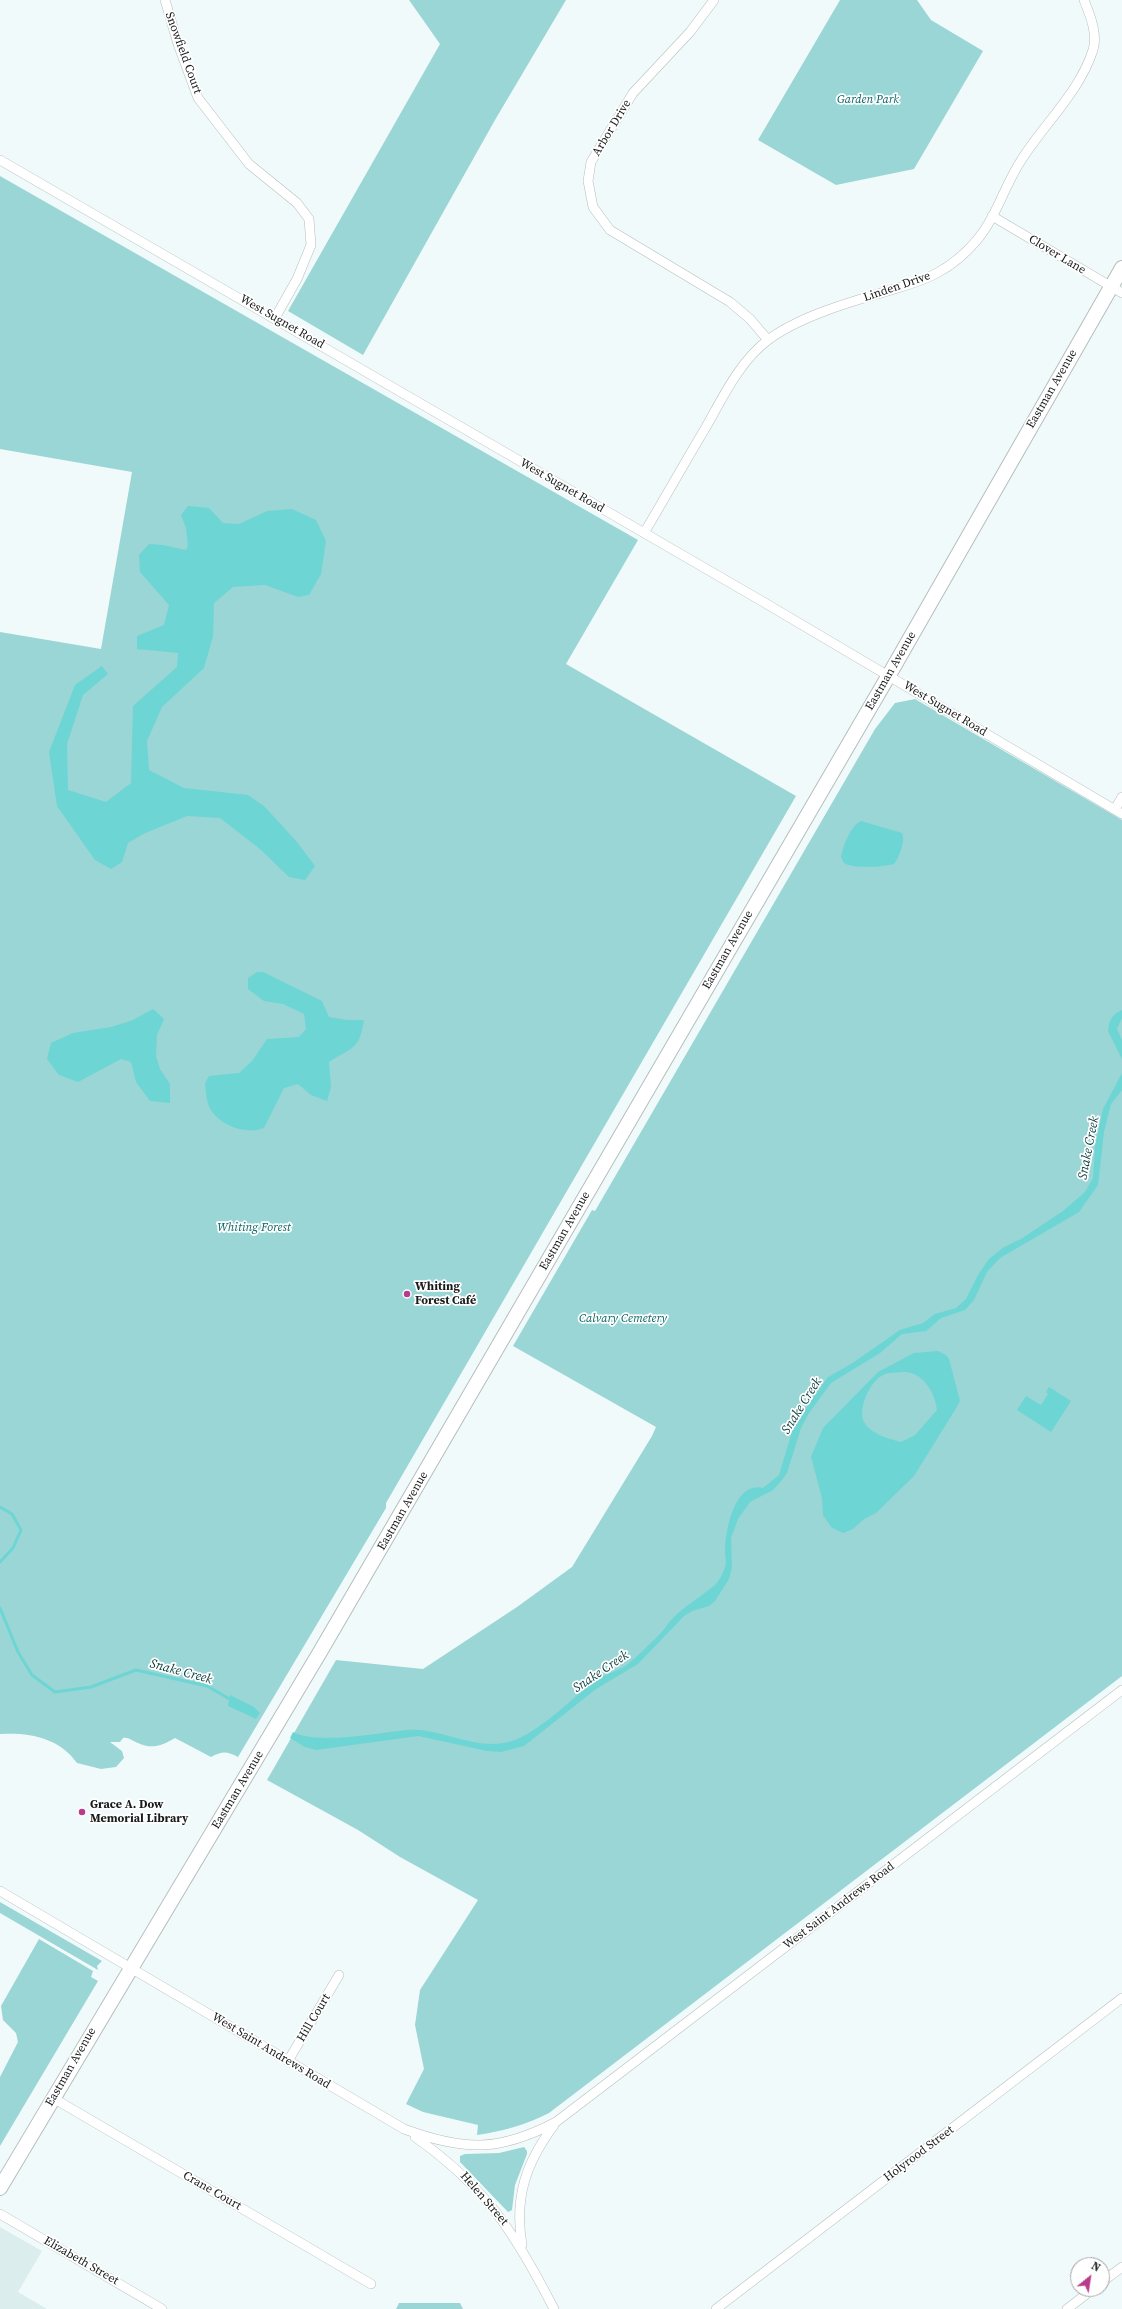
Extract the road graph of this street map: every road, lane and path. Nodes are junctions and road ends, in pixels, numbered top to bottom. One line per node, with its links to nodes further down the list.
1 (165, 0): 8 (street, Snowfield Court)
2 (714, 0): 9 (street, Arbor Drive)
3 (1084, 0): 5 (street, Linden Drive)
4 (0, 160): 8 (street, West Sugnet Road)
5 (992, 216): 7 (street, Clover Lane); 9 (street, Linden Drive)
6 (1122, 268): 7 (main road, Eastman Avenue)
7 (1117, 290): 11 (main road, Eastman Avenue)
8 (275, 318): 10 (street, West Sugnet Road)
9 (768, 340): 10 (street, Linden Drive)
10 (644, 533): 11 (street, West Sugnet Road)
11 (889, 676): 13 (street, West Sugnet Road); 16 (main road, Eastman Avenue)
12 (1122, 797): 13 (street)
13 (1118, 812)
14 (1122, 1690): 21 (street, West Saint Andrews Road)
15 (0, 1891): 16 (street, West Saint Andrews Road)
16 (130, 1968): 19 (street, West Saint Andrews Road); 20 (main road, Eastman Avenue)
17 (339, 1976): 19 (street, Hill Court)
18 (1122, 1998): 32 (street, Holyrood Street)
19 (288, 2061): 22 (street, West Saint Andrews Road)
20 (53, 2098): 23 (main road, Eastman Avenue); 28 (street, Crane Court)
21 (556, 2122): 22 (street, West Saint Andrews Road); 25 (street, West Saint Andrews Road)
22 (404, 2129): 25 (street, Helen Street)
23 (0, 2188)
24 (0, 2214): 30 (street, Elizabeth Street)
25 (522, 2250): 31 (street, Helen Street)
26 (1122, 2267): 27 (street)
27 (1110, 2276)
28 (371, 2284)
29 (1083, 2297): 33 (street)
30 (162, 2309)
31 (554, 2309)
32 (716, 2309)
33 (1067, 2309)

